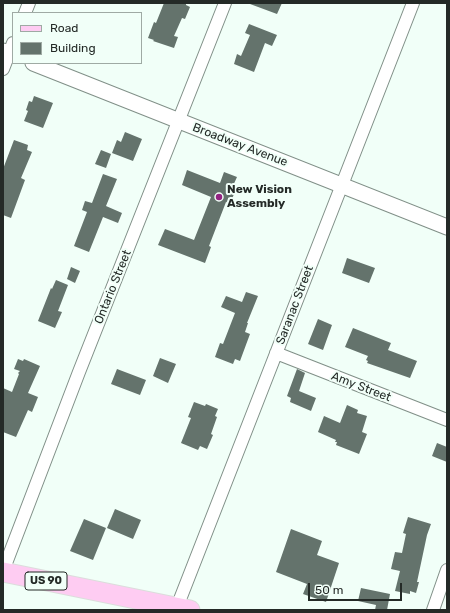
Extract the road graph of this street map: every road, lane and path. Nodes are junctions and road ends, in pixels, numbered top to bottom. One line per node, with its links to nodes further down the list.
1 (225, 3): 6 (street, Ontario Street)
2 (414, 3): 7 (street, Saranac Street)
3 (10, 51): 5 (street)
4 (36, 64): 6 (street, Broadway Avenue)
5 (3, 69)
6 (178, 121): 7 (street, Broadway Avenue); 12 (street, Ontario Street)
7 (342, 185): 8 (street, Broadway Avenue); 9 (street, Saranac Street)
8 (447, 227)
9 (276, 353): 10 (street, Amy Street); 13 (street, Saranac Street)
10 (447, 420)
11 (447, 570): 14 (street)
12 (3, 572): 13 (main road, US 90)
13 (183, 609)
14 (432, 610)

